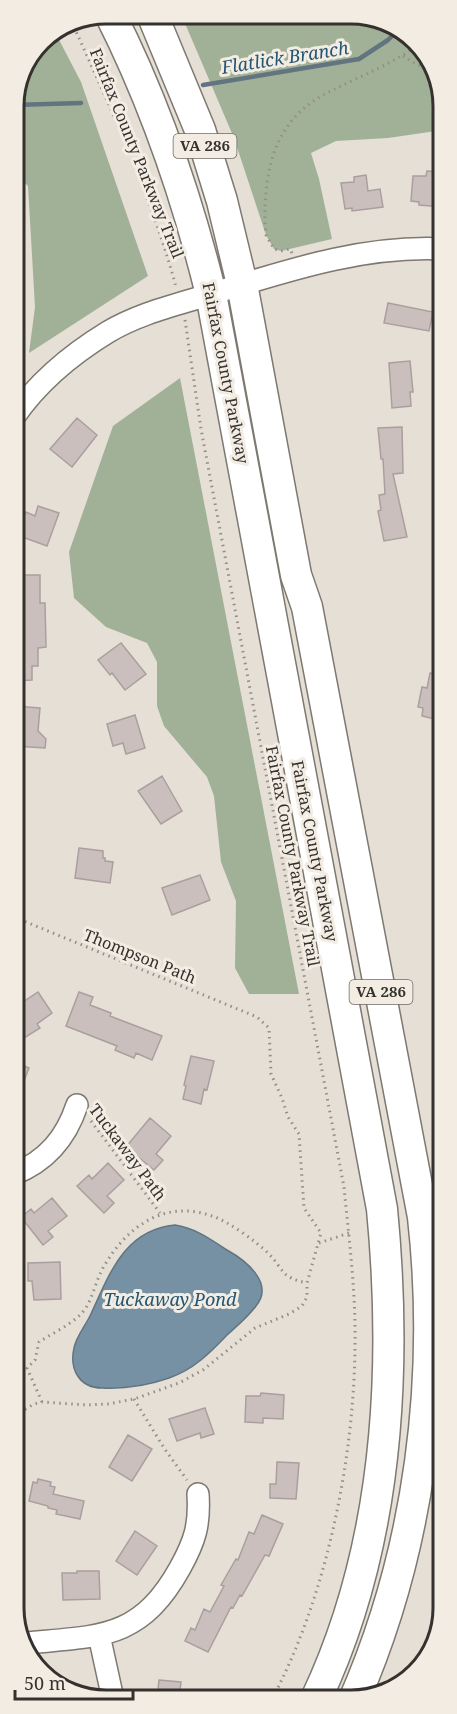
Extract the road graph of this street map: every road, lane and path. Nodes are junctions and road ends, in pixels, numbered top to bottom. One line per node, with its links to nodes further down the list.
1 (114, 24): 10 (highway, Fairfax County Parkway / VA 286)
2 (156, 24): 9 (highway, Fairfax County Parkway / VA 286)
3 (75, 30): 11 (path, Fairfax County Parkway Trail)
4 (411, 50): 5 (path)
5 (403, 56): 6 (path); 8 (path)
6 (423, 66)
7 (433, 249): 8 (street)
8 (297, 269): 9 (street)
9 (242, 284): 10 (street); 26 (highway, Fairfax County Parkway / VA 286)
10 (211, 294): 11 (street); 29 (highway, Fairfax County Parkway / VA 286)
11 (180, 303): 12 (street); 17 (path, Fairfax County Parkway Trail)
12 (24, 405)
13 (24, 921): 18 (path, Thompson Path)
14 (77, 1105): 15 (street); 16 (path, Tuckaway Path)
15 (24, 1169)
16 (160, 1213): 19 (path); 21 (path)
17 (349, 1233): 18 (path); 28 (path, Fairfax County Parkway Trail)
18 (319, 1245): 19 (path)
19 (307, 1283): 20 (path)
20 (134, 1399): 21 (path); 23 (path)
21 (42, 1402): 22 (path)
22 (24, 1410)
23 (198, 1494): 24 (street)
24 (99, 1635): 25 (street); 27 (street)
25 (31, 1642)
26 (358, 1689)
27 (111, 1690)
28 (277, 1690)
29 (321, 1690)

